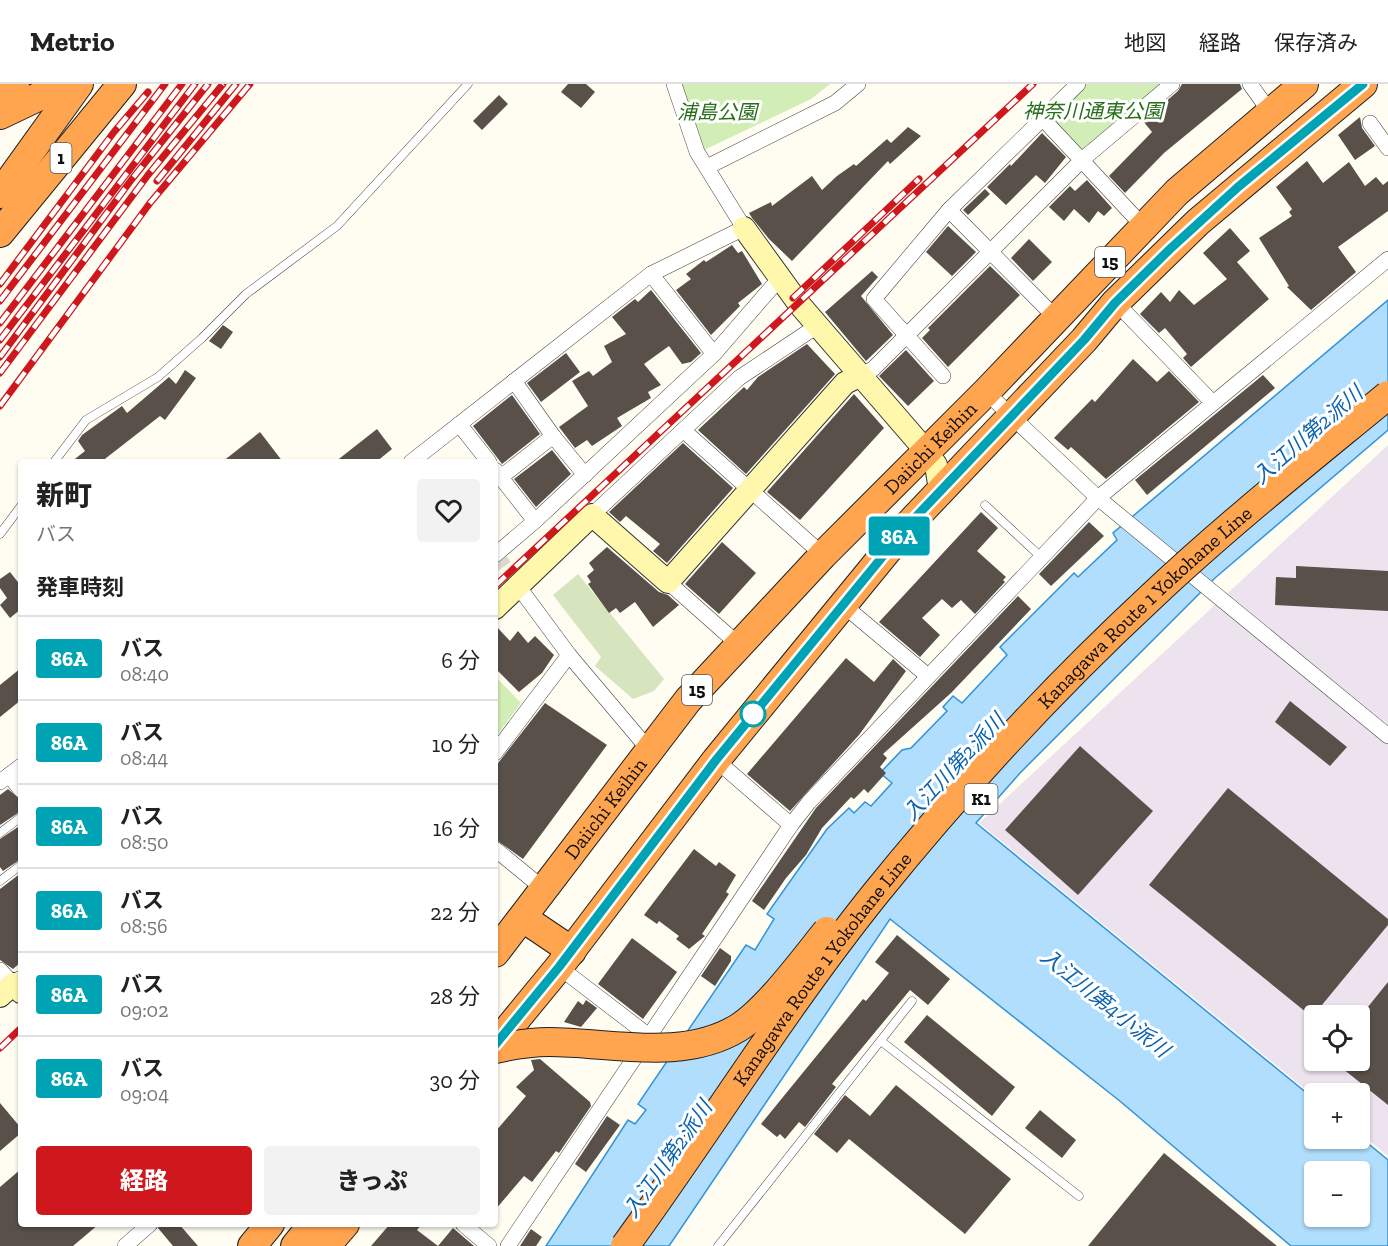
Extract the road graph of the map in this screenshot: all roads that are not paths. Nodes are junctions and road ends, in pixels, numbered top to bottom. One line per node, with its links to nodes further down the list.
1 (15, 84): 13 (highway)
2 (65, 84): 15 (highway)
3 (79, 84): 21 (highway, 1)
4 (122, 84): 25 (highway, 1)
5 (468, 84): 47 (lane)
6 (674, 84): 20 (street)
7 (858, 84): 20 (street)
8 (1078, 84): 16 (street)
9 (1172, 84): 19 (street)
10 (1250, 84): 14 (street)
11 (1304, 84): 14 (highway, Daiichi Keihin / 15)
12 (1363, 84): 41 (highway, Daiichi Keihin / 15)
13 (0, 91)
14 (1270, 112): 23 (highway, Daiichi Keihin / 15)
15 (0, 115)
16 (1043, 119): 19 (street); 22 (street)
17 (1370, 123): 18 (street)
18 (1388, 148)
19 (1083, 159): 23 (street); 26 (street)
20 (707, 167): 24 (street)
21 (0, 194)
22 (949, 210): 26 (street); 33 (street)
23 (1143, 226): 31 (highway, Daiichi Keihin / 15)
24 (744, 228): 28 (street); 29 (street)
25 (0, 233)
26 (991, 251): 31 (street); 33 (street)
27 (1388, 259): 40 (street)
28 (651, 274): 34 (street); 37 (street)
29 (779, 279): 32 (street); 34 (street)
30 (1125, 312): 40 (street)
31 (1056, 318): 38 (highway, Daiichi Keihin / 15)
32 (817, 326): 35 (street); 44 (street)
33 (905, 336): 35 (street); 36 (street)
34 (714, 354): 51 (street)
35 (859, 376): 46 (street); 52 (street)
36 (943, 376)
37 (514, 381): 43 (street); 45 (street)
38 (986, 392): 41 (street); 46 (highway, Daiichi Keihin / 15)
39 (1388, 395): 67 (highway, Kanagawa Route 1 Yokohane Line / K1, bridge)
40 (1213, 403): 54 (street)
41 (1009, 417): 53 (highway, Daiichi Keihin / 15); 54 (street)
42 (1388, 420): 103 (highway, Kanagawa Route 1 Yokohane Line / K1)
43 (459, 424): 48 (street); 49 (street)
44 (683, 430): 52 (street); 57 (street)
45 (553, 436): 50 (street); 51 (street)
46 (926, 451): 53 (street); 61 (highway, Daiichi Keihin / 15)
47 (56, 459)
48 (415, 459)
49 (487, 459)
50 (498, 474): 58 (street)
51 (585, 475): 58 (street)
52 (750, 490): 61 (street); 63 (street)
53 (940, 490): 65 (highway, Daiichi Keihin / 15)
54 (1098, 498): 62 (street); 71 (street)
55 (985, 505): 62 (lane)
56 (18, 510): 59 (lane)
57 (592, 515): 63 (street); 64 (street)
58 (535, 521): 60 (street)
59 (0, 534)
60 (498, 553)
61 (823, 555): 68 (highway, Daiichi Keihin / 15)
62 (1041, 557): 70 (street)
63 (669, 582): 68 (street)
64 (518, 586): 66 (street); 69 (street)
65 (842, 604): 70 (street); 74 (highway, Daiichi Keihin / 15)
66 (498, 605)
67 (1102, 643): 89 (highway, bridge); 102 (highway, Kanagawa Route 1 Yokohane Line / K1, bridge)
68 (739, 645): 73 (highway, Daiichi Keihin / 15)
69 (569, 655): 72 (street); 73 (street)
70 (928, 676): 76 (street)
71 (1388, 736)
72 (498, 749)
73 (650, 752): 81 (highway, Daiichi Keihin / 15)
74 (716, 760): 76 (street); 84 (highway, Daiichi Keihin / 15)
75 (18, 818): 77 (lane)
76 (790, 825): 86 (street)
77 (0, 833)
78 (498, 851): 81 (street)
79 (18, 867): 80 (lane)
80 (0, 881)
81 (545, 890): 82 (highway, Daiichi Keihin / 15)
82 (523, 918): 83 (highway, Daiichi Keihin / 15); 84 (highway)
83 (498, 949)
84 (566, 959): 86 (street); 88 (highway, Daiichi Keihin / 15)
85 (912, 1001): 87 (lane)
86 (649, 1036): 101 (street)
87 (881, 1041): 90 (lane); 104 (lane)
88 (498, 1043)
89 (498, 1047)
90 (1079, 1196)
91 (147, 1227): 96 (street)
92 (268, 1227): 97 (highway)
93 (311, 1227): 98 (highway)
94 (343, 1227): 99 (highway)
95 (467, 1227): 100 (street)
96 (125, 1246)
97 (252, 1246)
98 (295, 1246)
99 (327, 1246)
100 (489, 1246)
101 (508, 1246)
102 (625, 1246)
103 (650, 1246)
104 (718, 1246)

